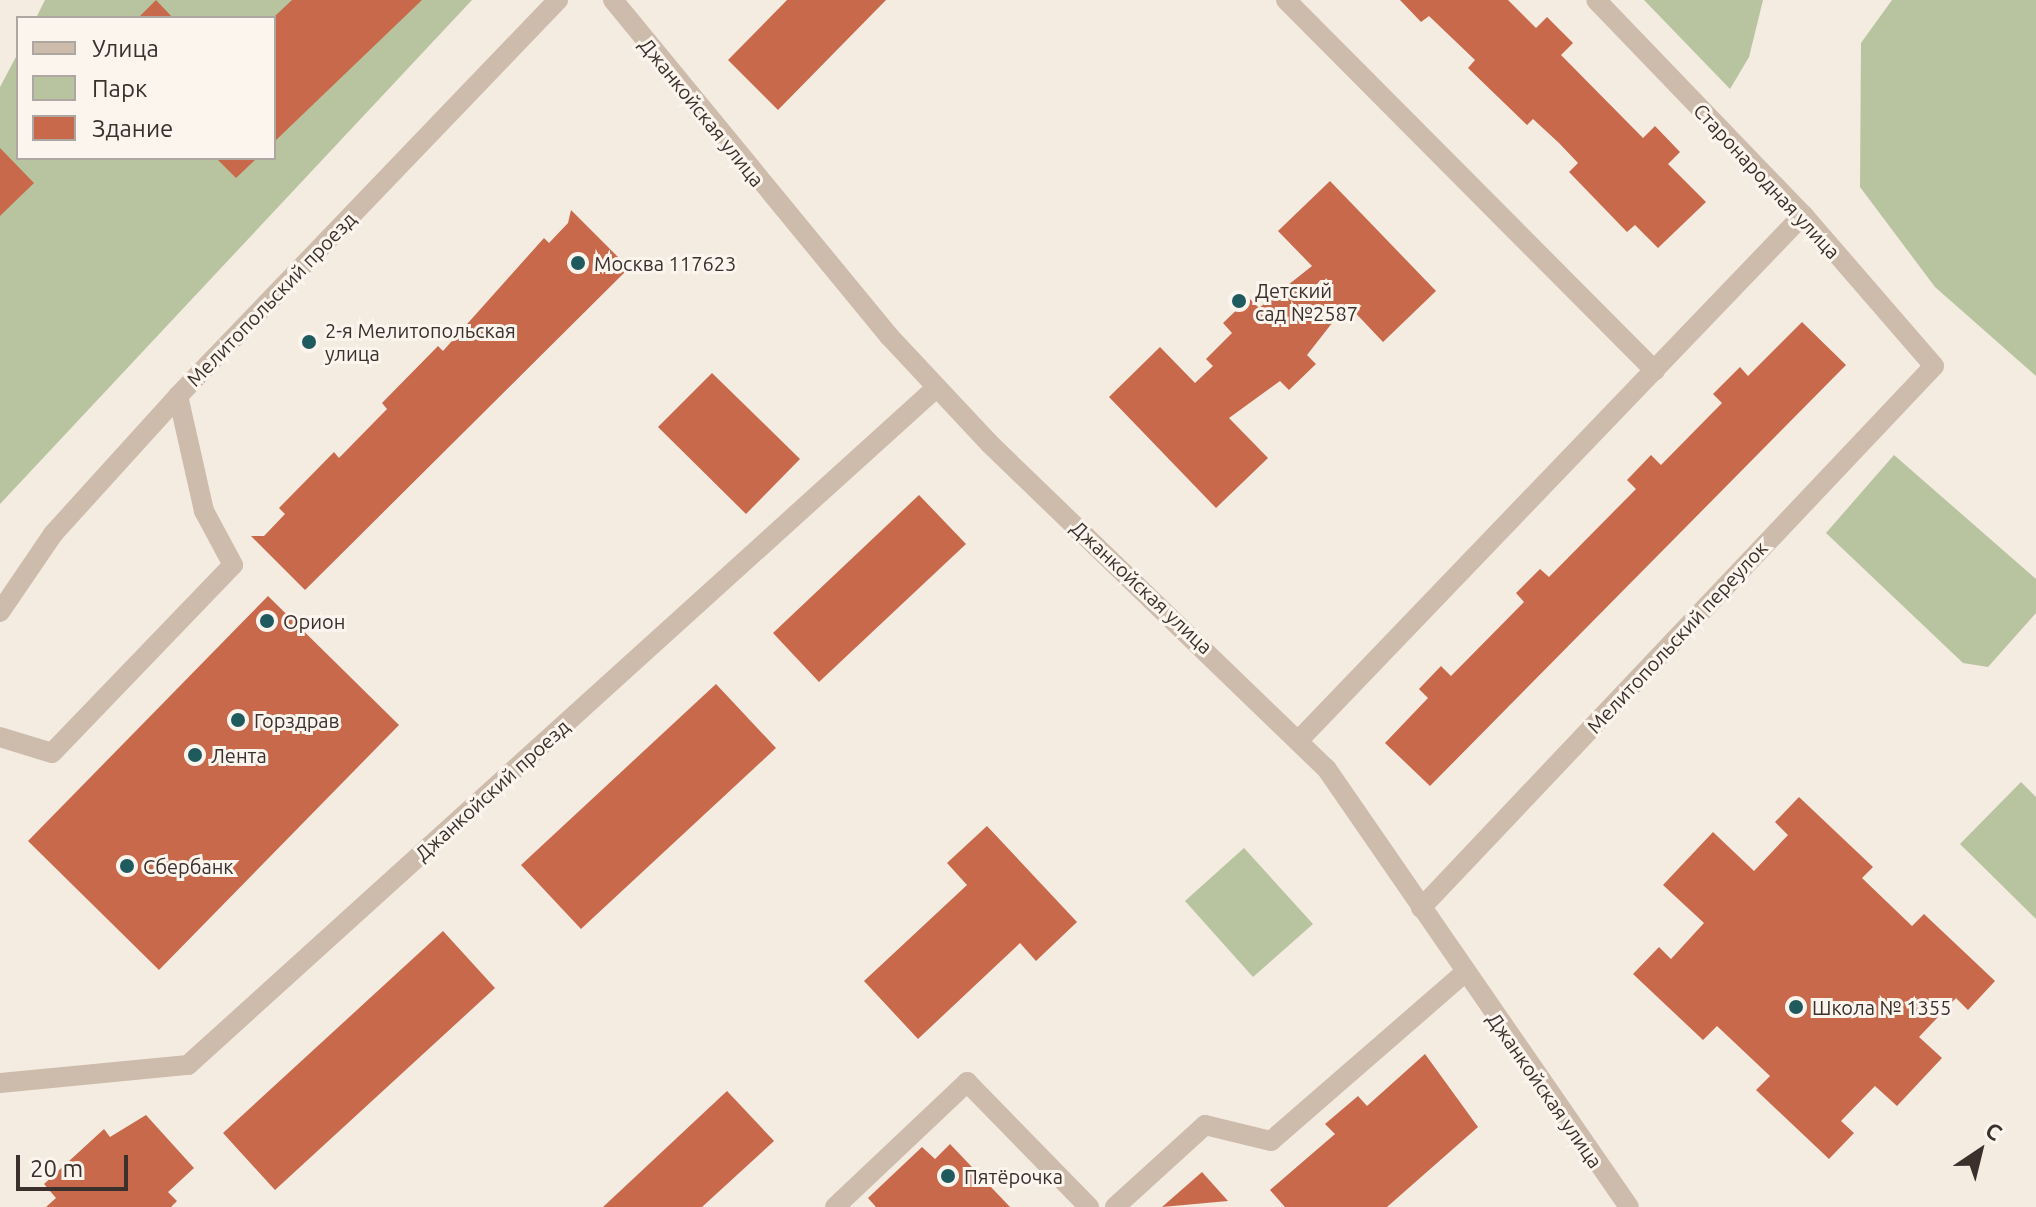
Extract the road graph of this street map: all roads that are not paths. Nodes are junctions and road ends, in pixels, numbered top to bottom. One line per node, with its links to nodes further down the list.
1 (558, 0): 9 (street, Мелитопольский проезд)
2 (613, 0): 8 (street, Джанкойская улица)
3 (1286, 0): 7 (street)
4 (1596, 0): 5 (street, Старонародная улица)
5 (1803, 215): 6 (street, Старонародная улица); 7 (street)
6 (1934, 366): 13 (street, Мелитопольский переулок)
7 (1655, 371): 12 (street)
8 (937, 387): 12 (street, Джанкойская улица); 15 (street, Джанкойский проезд)
9 (178, 396): 10 (street, Мелитопольский проезд); 11 (street)
10 (0, 612)
11 (0, 737)
12 (1299, 740): 13 (street, Джанкойская улица)
13 (1421, 908): 14 (street, Джанкойская улица)
14 (1464, 973): 18 (street); 19 (street, Джанкойская улица)
15 (0, 1083)
16 (835, 1207): 17 (street)
17 (1089, 1207)
18 (1115, 1207)
19 (1629, 1207)

